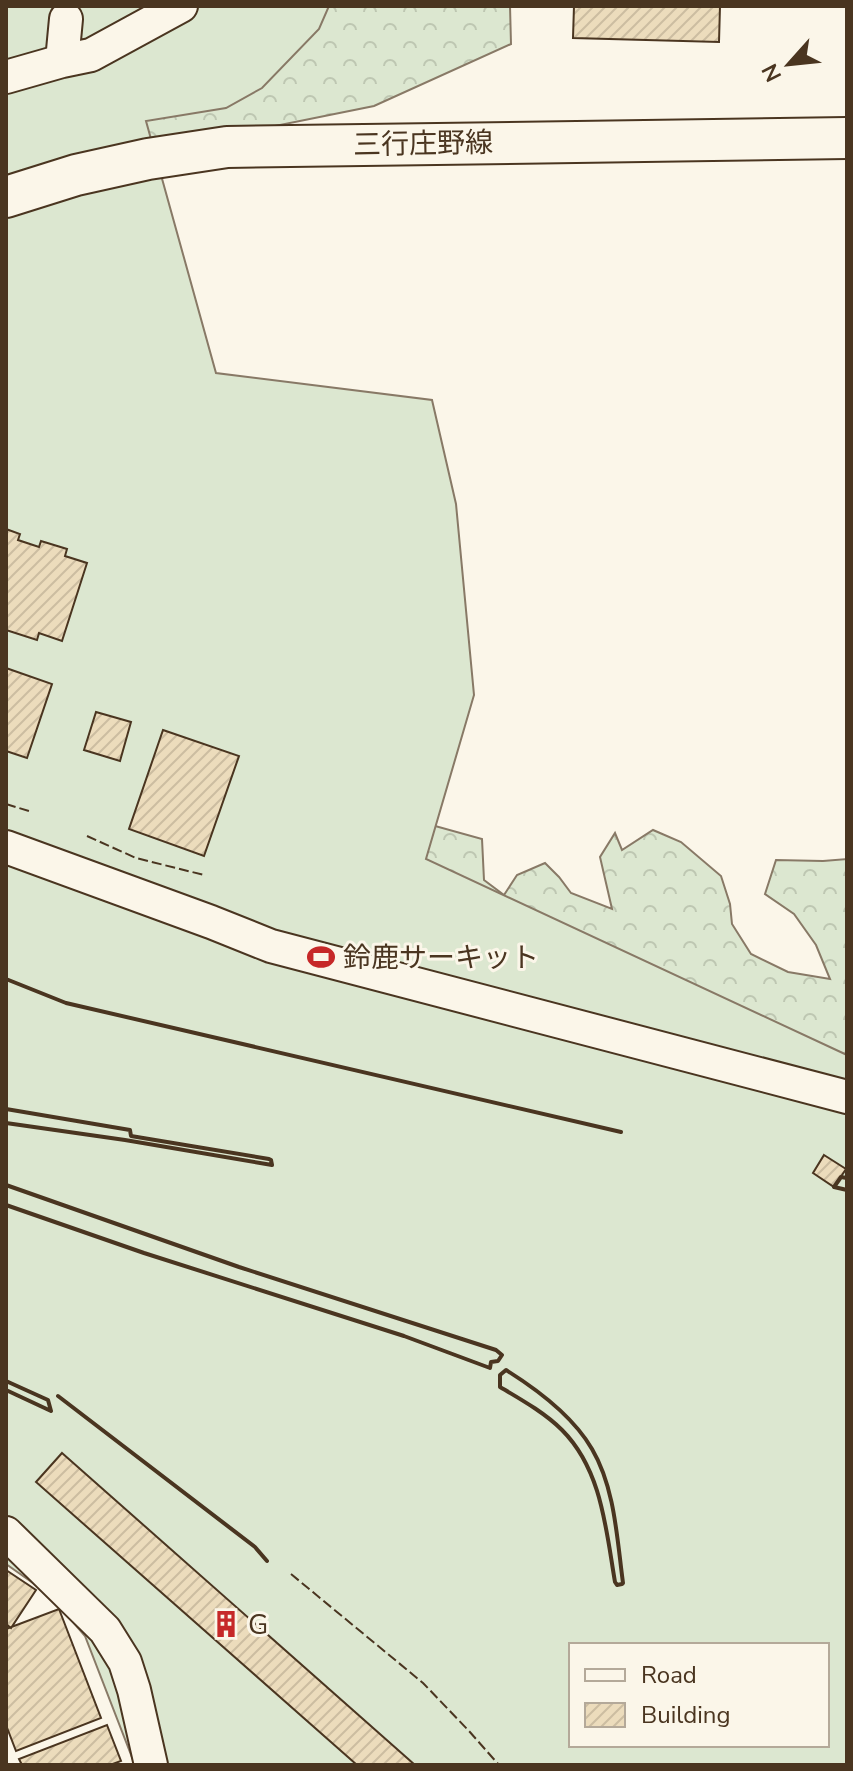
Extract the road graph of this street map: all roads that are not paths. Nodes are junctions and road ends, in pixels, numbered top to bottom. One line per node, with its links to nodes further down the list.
1 (181, 6): 3 (lane)
2 (66, 19): 3 (lane)
3 (62, 61): 4 (lane)
4 (6, 77)
5 (847, 138): 6 (main road, 三行庄野線)
6 (6, 197)
7 (6, 847): 8 (lane)
8 (847, 1097)
9 (6, 1533): 10 (lane)
10 (151, 1765)

